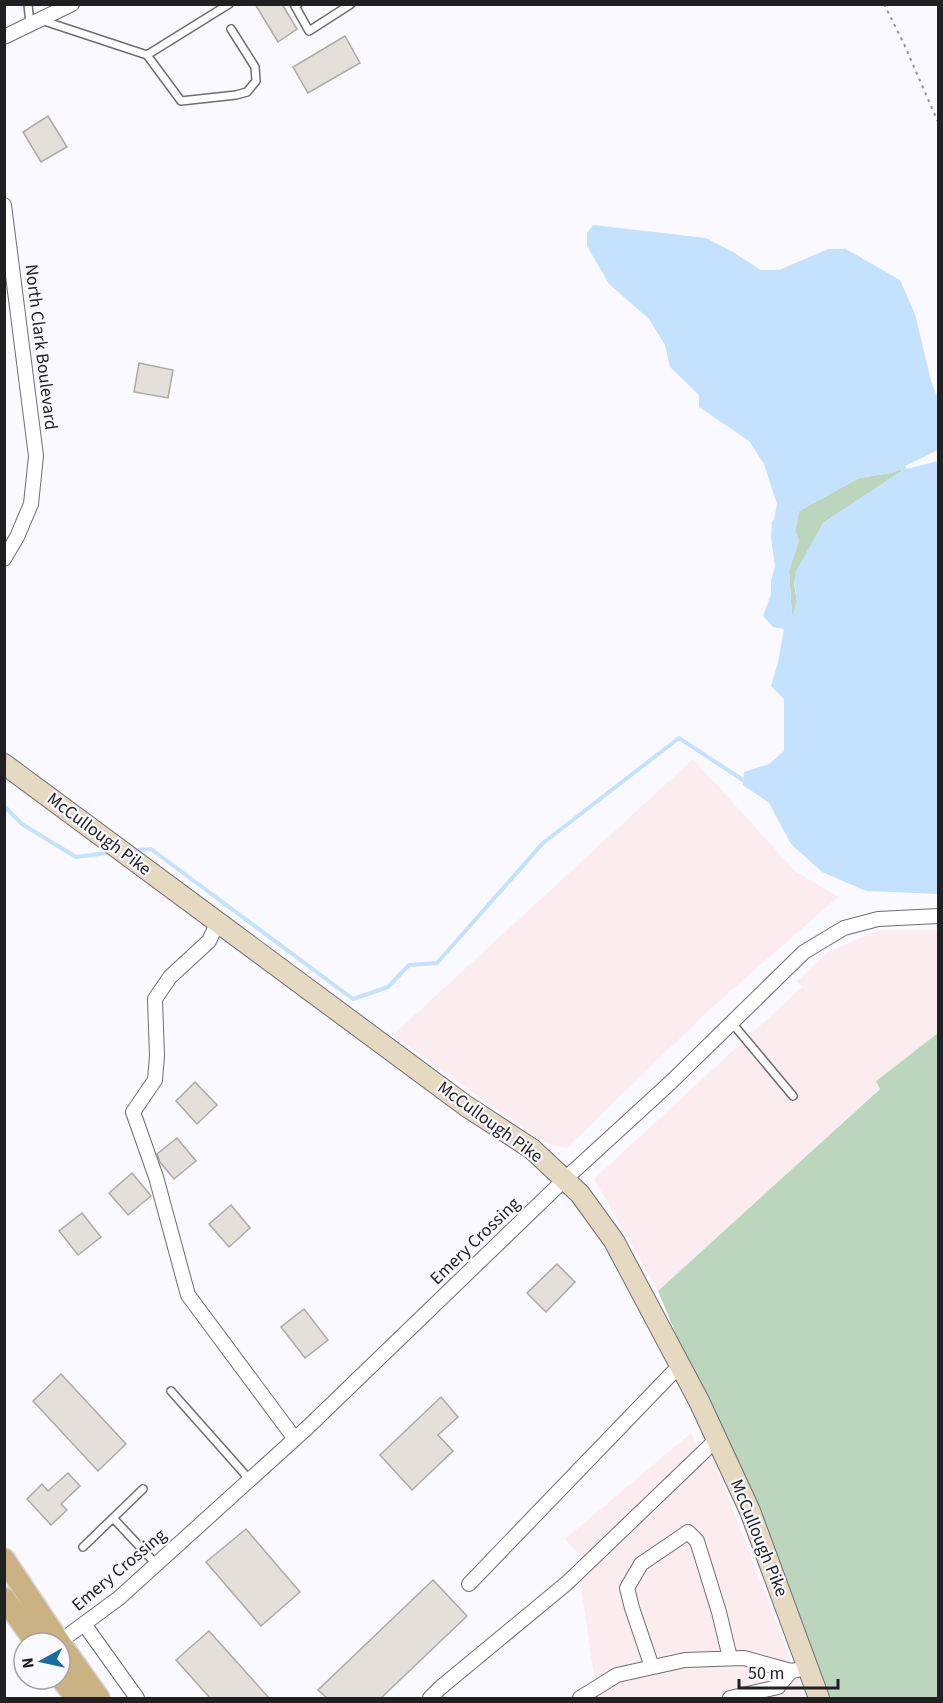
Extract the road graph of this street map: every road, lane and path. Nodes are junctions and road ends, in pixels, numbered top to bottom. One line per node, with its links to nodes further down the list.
1 (28, 4): 7 (lane)
2 (72, 4): 7 (street)
3 (229, 4): 10 (lane)
4 (298, 4): 5 (lane)
5 (351, 4)
6 (884, 4): 11 (path)
7 (36, 22): 9 (street); 10 (lane)
8 (231, 29): 10 (lane)
9 (4, 37)
10 (147, 55)
11 (939, 122)
12 (4, 205): 13 (street, North Clark Boulevard)
13 (4, 559)
14 (4, 764): 16 (street, McCullough Pike)
15 (939, 916): 17 (street, Emery Crossing)
16 (218, 922): 19 (street, McCullough Pike); 22 (street)
17 (732, 1023): 18 (lane); 19 (street, Emery Crossing)
18 (794, 1096)
19 (564, 1180): 20 (street, McCullough Pike); 22 (street, Emery Crossing)
20 (680, 1365): 23 (street, McCullough Pike); 30 (street)
21 (171, 1391): 24 (lane)
22 (295, 1439): 24 (street, Emery Crossing)
23 (717, 1439): 39 (street, McCullough Pike); 43 (street)
24 (250, 1480): 29 (street, Emery Crossing)
25 (143, 1489): 26 (lane)
26 (112, 1518): 27 (lane); 29 (lane)
27 (83, 1546)
28 (4, 1559): 34 (main road)
29 (156, 1564): 32 (street, Emery Crossing)
30 (469, 1584)
31 (4, 1598): 33 (main road)
32 (84, 1623): 35 (street, Emery Crossing); 42 (street)
33 (27, 1631)
34 (51, 1631)
35 (72, 1633)
36 (730, 1658): 38 (street); 38 (street); 39 (street)
37 (72, 1661): 41 (main road)
38 (652, 1667): 40 (street)
39 (800, 1669): 45 (street); 46 (street, McCullough Pike)
40 (596, 1694): 44 (street)
41 (99, 1698)
42 (137, 1698)
43 (430, 1698)
44 (580, 1698)
45 (730, 1698)
46 (819, 1698)

